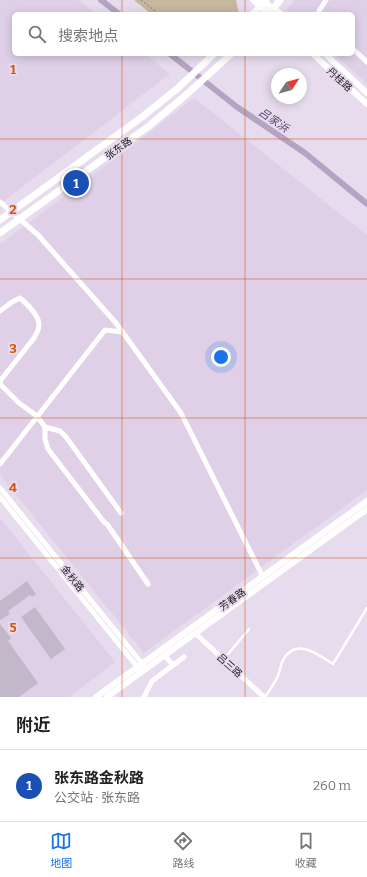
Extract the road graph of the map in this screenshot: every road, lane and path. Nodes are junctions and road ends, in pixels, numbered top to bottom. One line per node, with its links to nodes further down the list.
1 (141, 0): 6 (path)
2 (253, 0): 5 (street)
3 (280, 0): 8 (main road)
4 (326, 0): 9 (street)
5 (263, 2): 7 (main road); 8 (street)
6 (156, 12)
7 (255, 12)
8 (270, 12)
9 (319, 12)
10 (355, 51): 15 (street)
11 (213, 56): 19 (main road, 张东路)
12 (228, 56): 20 (main road, 张东路)
13 (315, 56): 17 (street, 丹桂路)
14 (327, 56): 16 (street, 丹桂路)
15 (367, 62)
16 (367, 93)
17 (367, 104)
18 (0, 202): 19 (street)
19 (12, 212): 20 (street); 21 (main road, 张东路)
20 (20, 219): 22 (main road, 张东路); 24 (street)
21 (0, 220)
22 (0, 234)
23 (0, 311): 25 (street)
24 (122, 332): 26 (street); 34 (street)
25 (0, 381): 26 (street)
26 (37, 416): 27 (street); 28 (street)
27 (45, 427): 33 (street); 35 (street)
28 (0, 464)
29 (0, 488): 43 (street, 金秋路)
30 (0, 497): 43 (street, 金秋路)
31 (367, 501): 34 (street, 芳春路)
32 (367, 509): 38 (street, 芳春路)
33 (121, 512)
34 (263, 577): 43 (street, 芳春路)
35 (148, 584)
36 (367, 608): 47 (lane)
37 (249, 629): 41 (lane)
38 (195, 633): 39 (street, 芳春路); 41 (street, 吕三路)
39 (164, 655): 42 (street); 43 (street, 芳春路)
40 (184, 657): 42 (street)
41 (224, 660): 47 (street, 吕三路)
42 (173, 665): 46 (street)
43 (142, 668): 44 (street, 芳春路); 45 (street, 芳春路)
44 (96, 697)
45 (107, 697)
46 (144, 697)
47 (264, 697)

